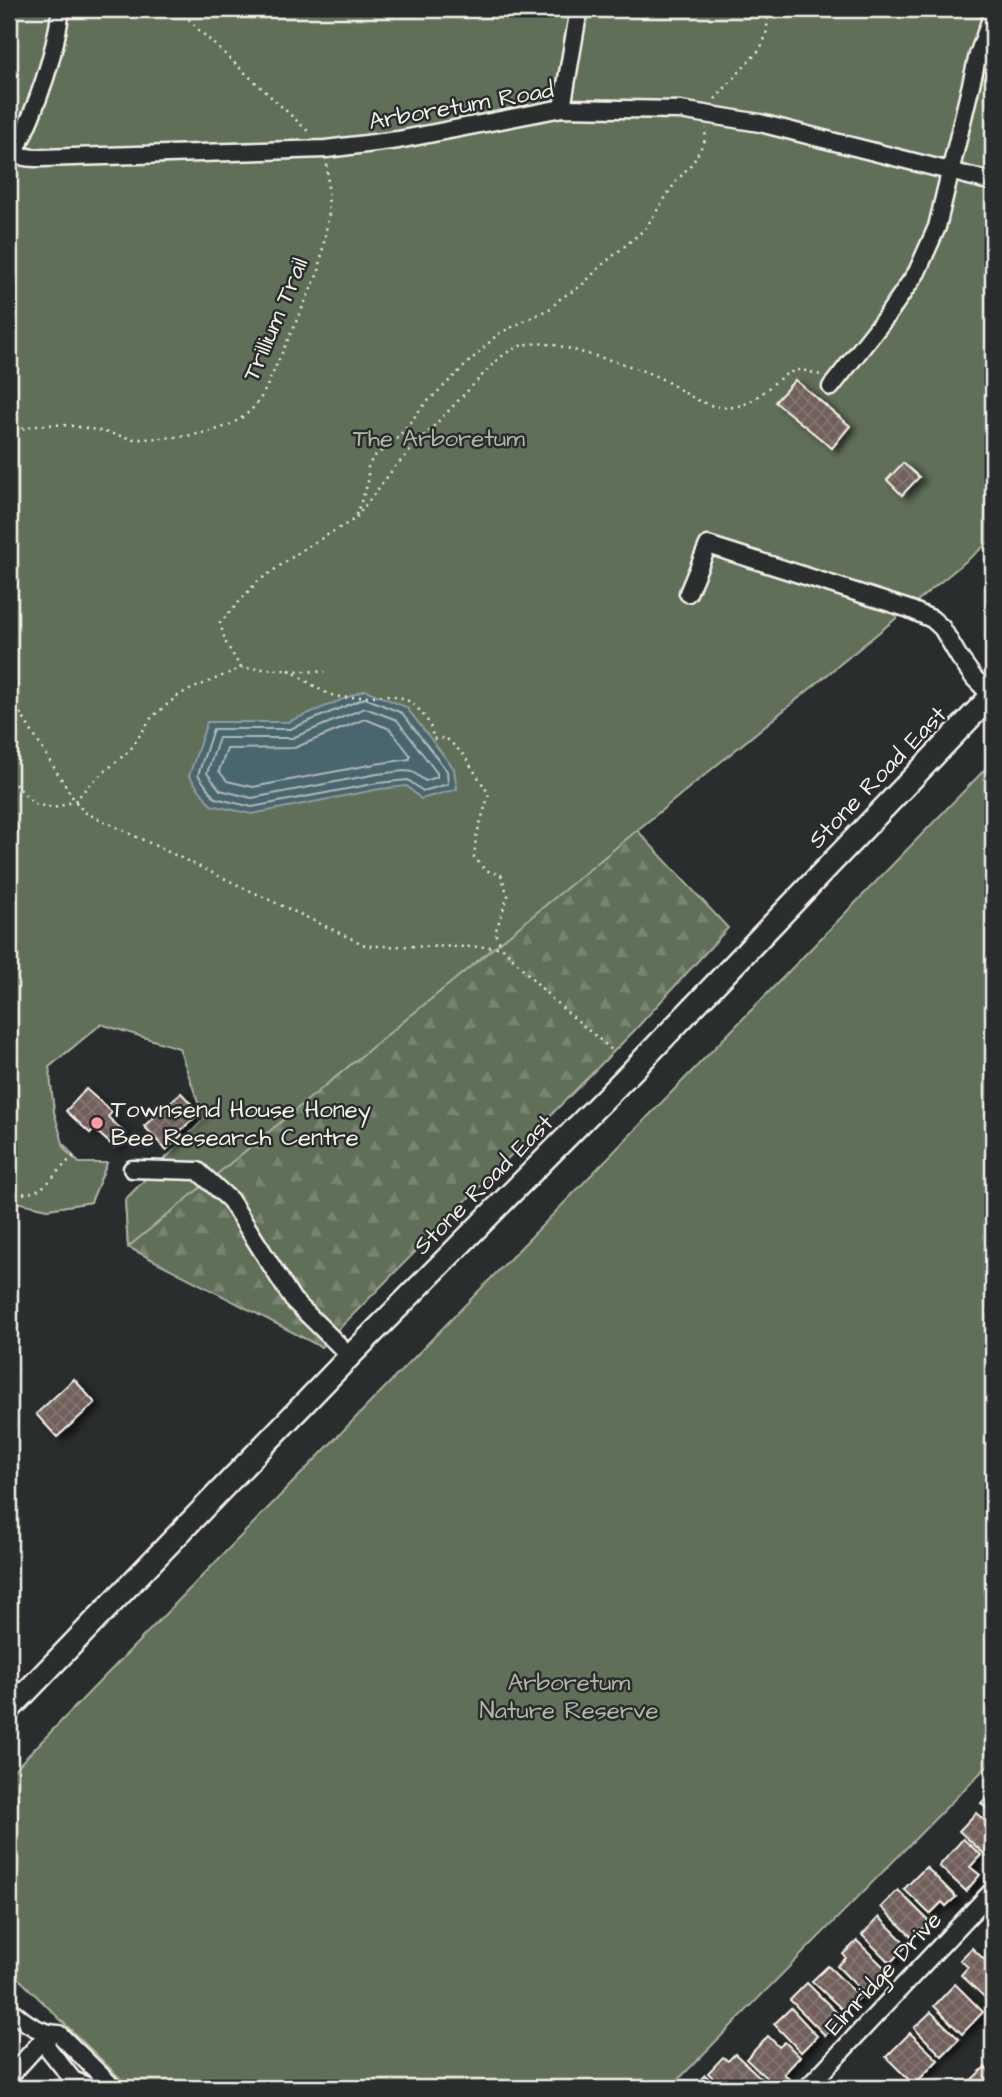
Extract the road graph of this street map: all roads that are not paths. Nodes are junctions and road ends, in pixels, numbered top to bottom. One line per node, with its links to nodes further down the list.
1 (61, 9): 5 (street, Arboretum Road)
2 (579, 9): 4 (street)
3 (993, 13): 6 (street)
4 (562, 108): 5 (street, Arboretum Road); 6 (street, Arboretum Road)
5 (10, 154)
6 (949, 170): 7 (street, Arboretum Road); 8 (street)
7 (993, 182)
8 (834, 383)
9 (688, 593): 10 (street)
10 (993, 695): 12 (main road, Stone Road East)
11 (132, 1169): 12 (street)
12 (351, 1356): 13 (main road, Stone Road East)
13 (9, 1710)
14 (993, 1890): 22 (street, Elmridge Drive)
15 (9, 2008): 16 (street)
16 (48, 2034): 17 (street); 18 (street); 19 (street)
17 (89, 2063): 19 (street); 21 (street)
18 (9, 2077)
19 (69, 2084): 20 (street)
20 (92, 2088)
21 (114, 2088)
22 (807, 2088)

